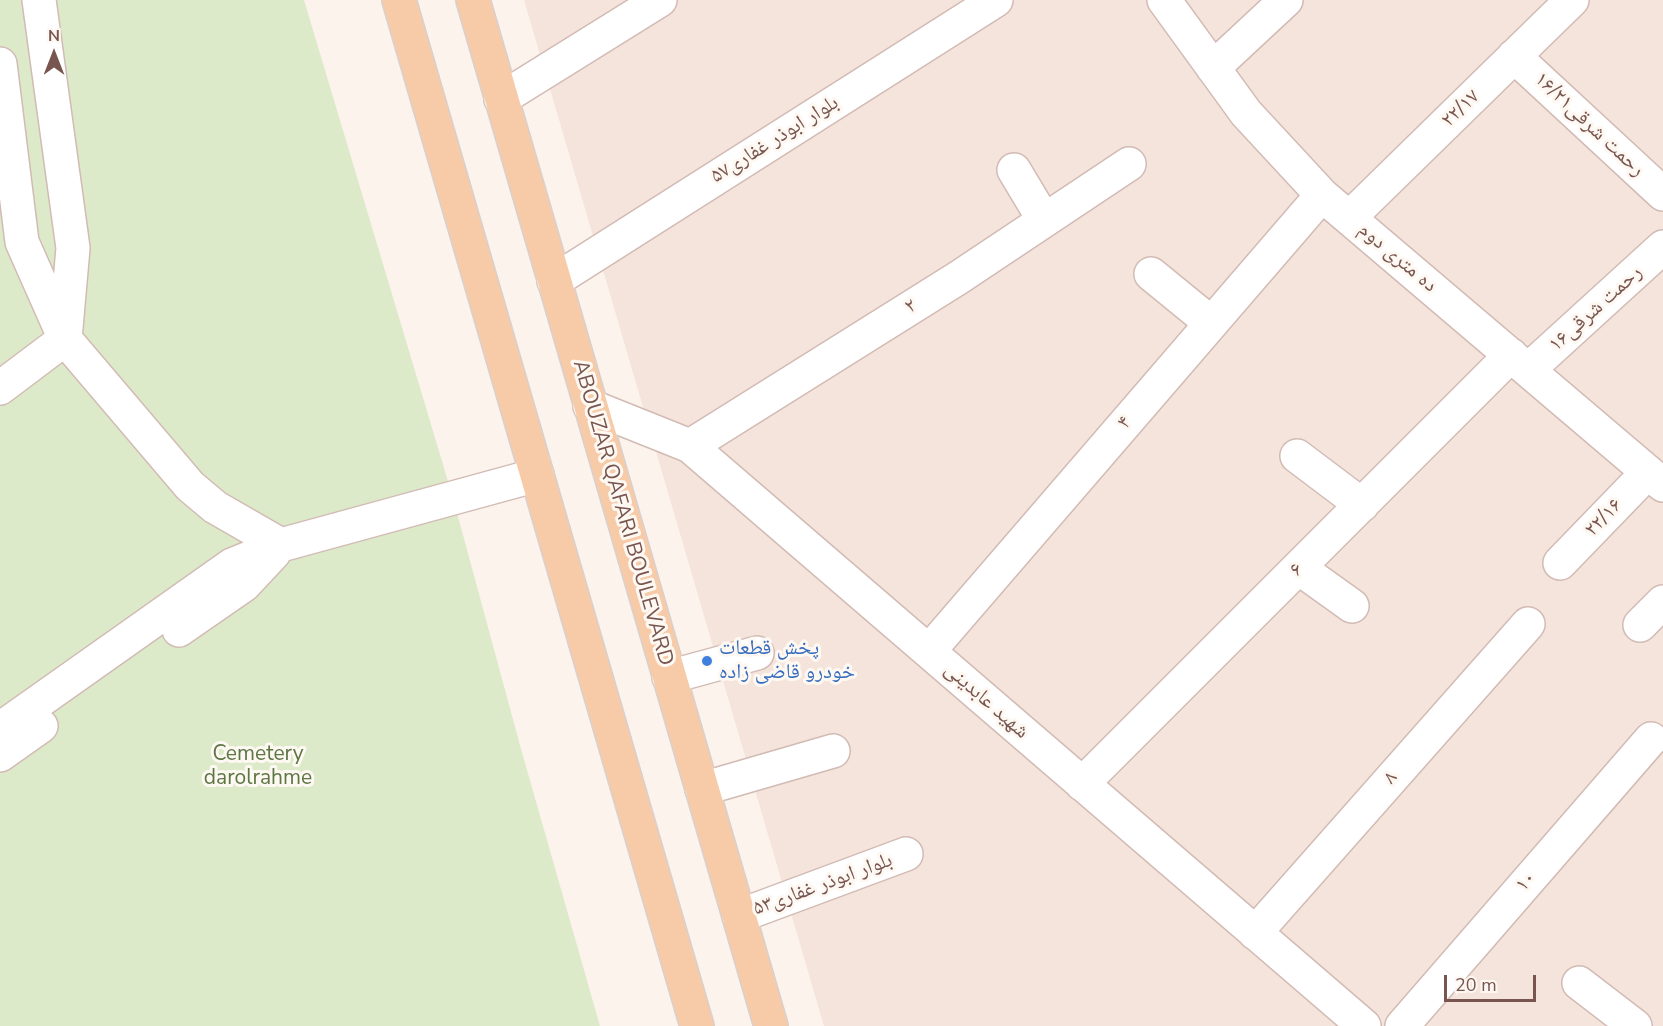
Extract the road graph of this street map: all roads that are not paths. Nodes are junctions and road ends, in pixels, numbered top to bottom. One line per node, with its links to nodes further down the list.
1 (39, 0): 23 (street)
2 (399, 0): 29 (main road)
3 (473, 0): 12 (main road, ABOUZAR QAFARI BOULEVARD)
4 (660, 0): 12 (street)
5 (996, 0): 21 (street, بلوار ابوذر غفاری۵۷)
6 (1164, 0): 11 (street, ده متری دوم)
7 (1286, 0): 11 (street)
8 (1572, 0): 9 (street, ۲۲/۱۷)
9 (1514, 56): 15 (street, ۱۶/۲۱رحمت شرقی); 17 (street, ۲۲/۱۷)
10 (0, 64): 23 (street)
11 (1213, 68): 16 (street, ده متری دوم)
12 (501, 99): 21 (main road, ABOUZAR QAFARI BOULEVARD)
13 (1129, 164): 18 (street, ۲)
14 (1014, 170): 18 (street)
15 (1663, 194)
16 (1322, 195): 17 (street, ده متری دوم); 22 (street, ۴)
17 (1350, 218): 24 (street, ده متری دوم)
18 (1044, 220): 27 (street, ۲)
19 (1663, 247): 24 (street, ۱۶رحمت شرقی)
20 (1151, 274): 22 (street)
21 (554, 280): 26 (main road, ABOUZAR QAFARI BOULEVARD)
22 (1211, 323): 39 (street, ۴)
23 (66, 339): 25 (street); 32 (street)
24 (1520, 363): 30 (street, ده متری دوم); 31 (street, ۶)
25 (0, 388)
26 (590, 406): 27 (street, شهید عابدینی); 41 (main road, ABOUZAR QAFARI BOULEVARD)
27 (690, 446): 39 (street, شهید عابدینی)
28 (1297, 456): 31 (street)
29 (537, 475): 32 (street); 52 (main road)
30 (1655, 478): 33 (street, ۲۲/۱۶)
31 (1362, 505): 34 (street, ۶)
32 (281, 546): 42 (street); 45 (street)
33 (1560, 563)
34 (1299, 568): 36 (street); 46 (street, ۶)
35 (1663, 602): 38 (street)
36 (1352, 606)
37 (1528, 624): 50 (street, ۸)
38 (1640, 625)
39 (929, 651): 46 (street, شهید عابدینی)
40 (758, 653): 41 (street)
41 (669, 677): 47 (main road, ABOUZAR QAFARI BOULEVARD)
42 (0, 729)
43 (1651, 739): 55 (street, ۱۰)
44 (833, 751): 47 (street)
45 (0, 755)
46 (1082, 784): 50 (street, شهید عابدینی)
47 (702, 789): 49 (main road, ABOUZAR QAFARI BOULEVARD)
48 (906, 854): 49 (street, بلوار ابوذر غفاری۵۳)
49 (739, 916): 53 (main road, ABOUZAR QAFARI BOULEVARD)
50 (1255, 933): 54 (street, شهید عابدینی)
51 (1579, 983): 56 (street)
52 (697, 1026)
53 (771, 1026)
54 (1364, 1026)
55 (1402, 1026)
56 (1635, 1026)

